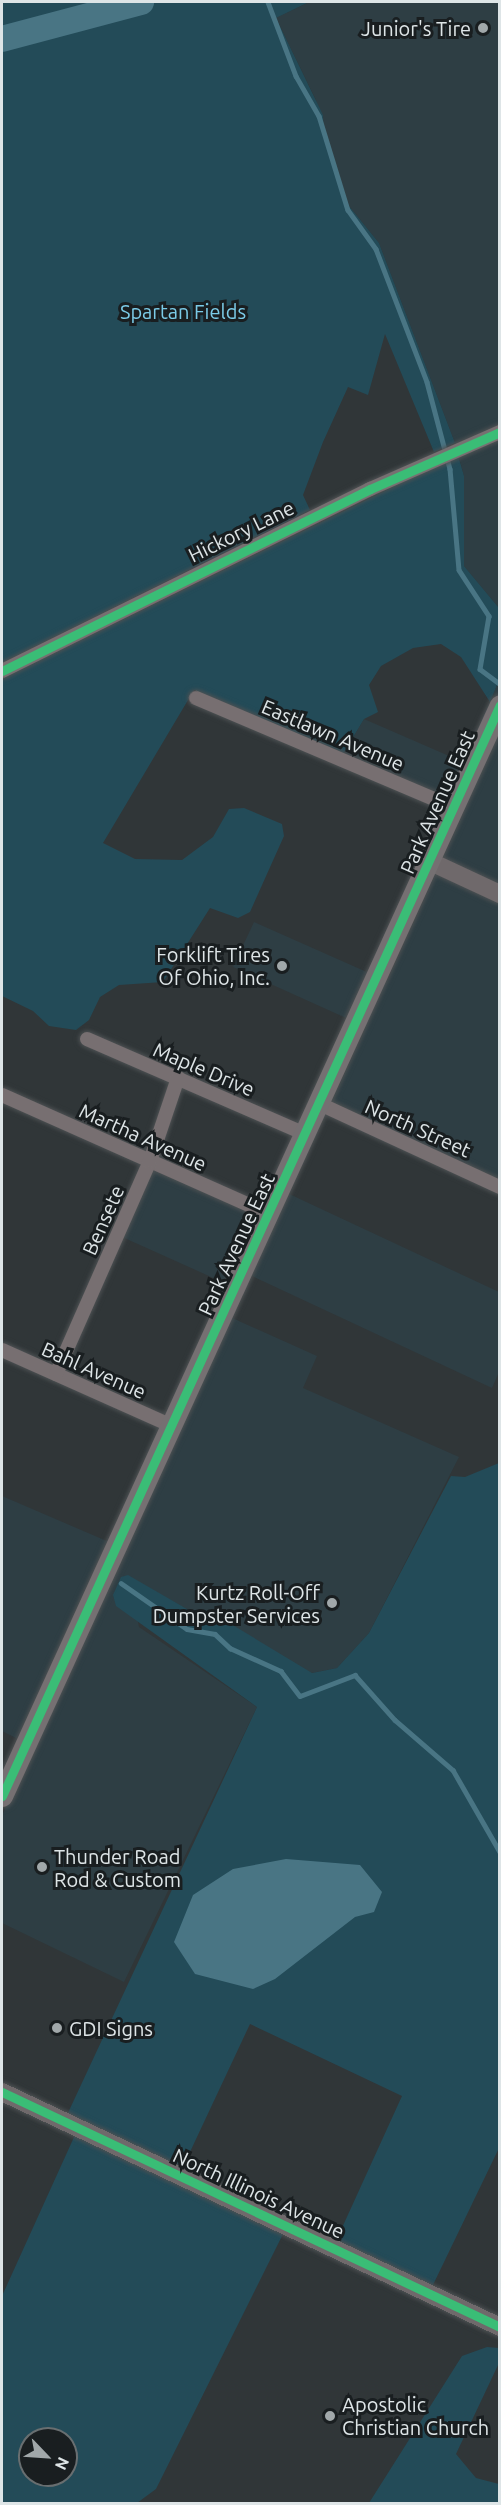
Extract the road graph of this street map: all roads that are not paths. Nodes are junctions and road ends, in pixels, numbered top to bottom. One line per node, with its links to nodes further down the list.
1 (500, 432): 2 (street, Hickory Lane)
2 (2, 670)
3 (196, 698): 5 (street, Eastlawn Avenue)
4 (499, 706): 5 (main road, Park Avenue East)
5 (455, 808): 6 (main road, Park Avenue East)
6 (431, 862): 7 (street); 11 (main road, Park Avenue East)
7 (500, 894)
8 (87, 1039): 9 (street, Maple Drive)
9 (178, 1078): 12 (street, Maple Drive); 13 (street, Bensete)
10 (2, 1095): 13 (street, Martha Avenue)
11 (320, 1104): 12 (main road, Park Avenue East); 14 (street, North Street)
12 (306, 1134): 15 (main road, Park Avenue East)
13 (150, 1161): 15 (street, Martha Avenue); 17 (street, Bensete)
14 (500, 1187)
15 (269, 1214): 18 (main road, Park Avenue East)
16 (2, 1350): 17 (street, Bahl Avenue)
17 (56, 1374): 18 (street, Bahl Avenue)
18 (171, 1426): 19 (main road, Park Avenue East)
19 (2, 1796)
20 (2, 2092): 21 (street, North Illinois Avenue)
21 (500, 2327)

